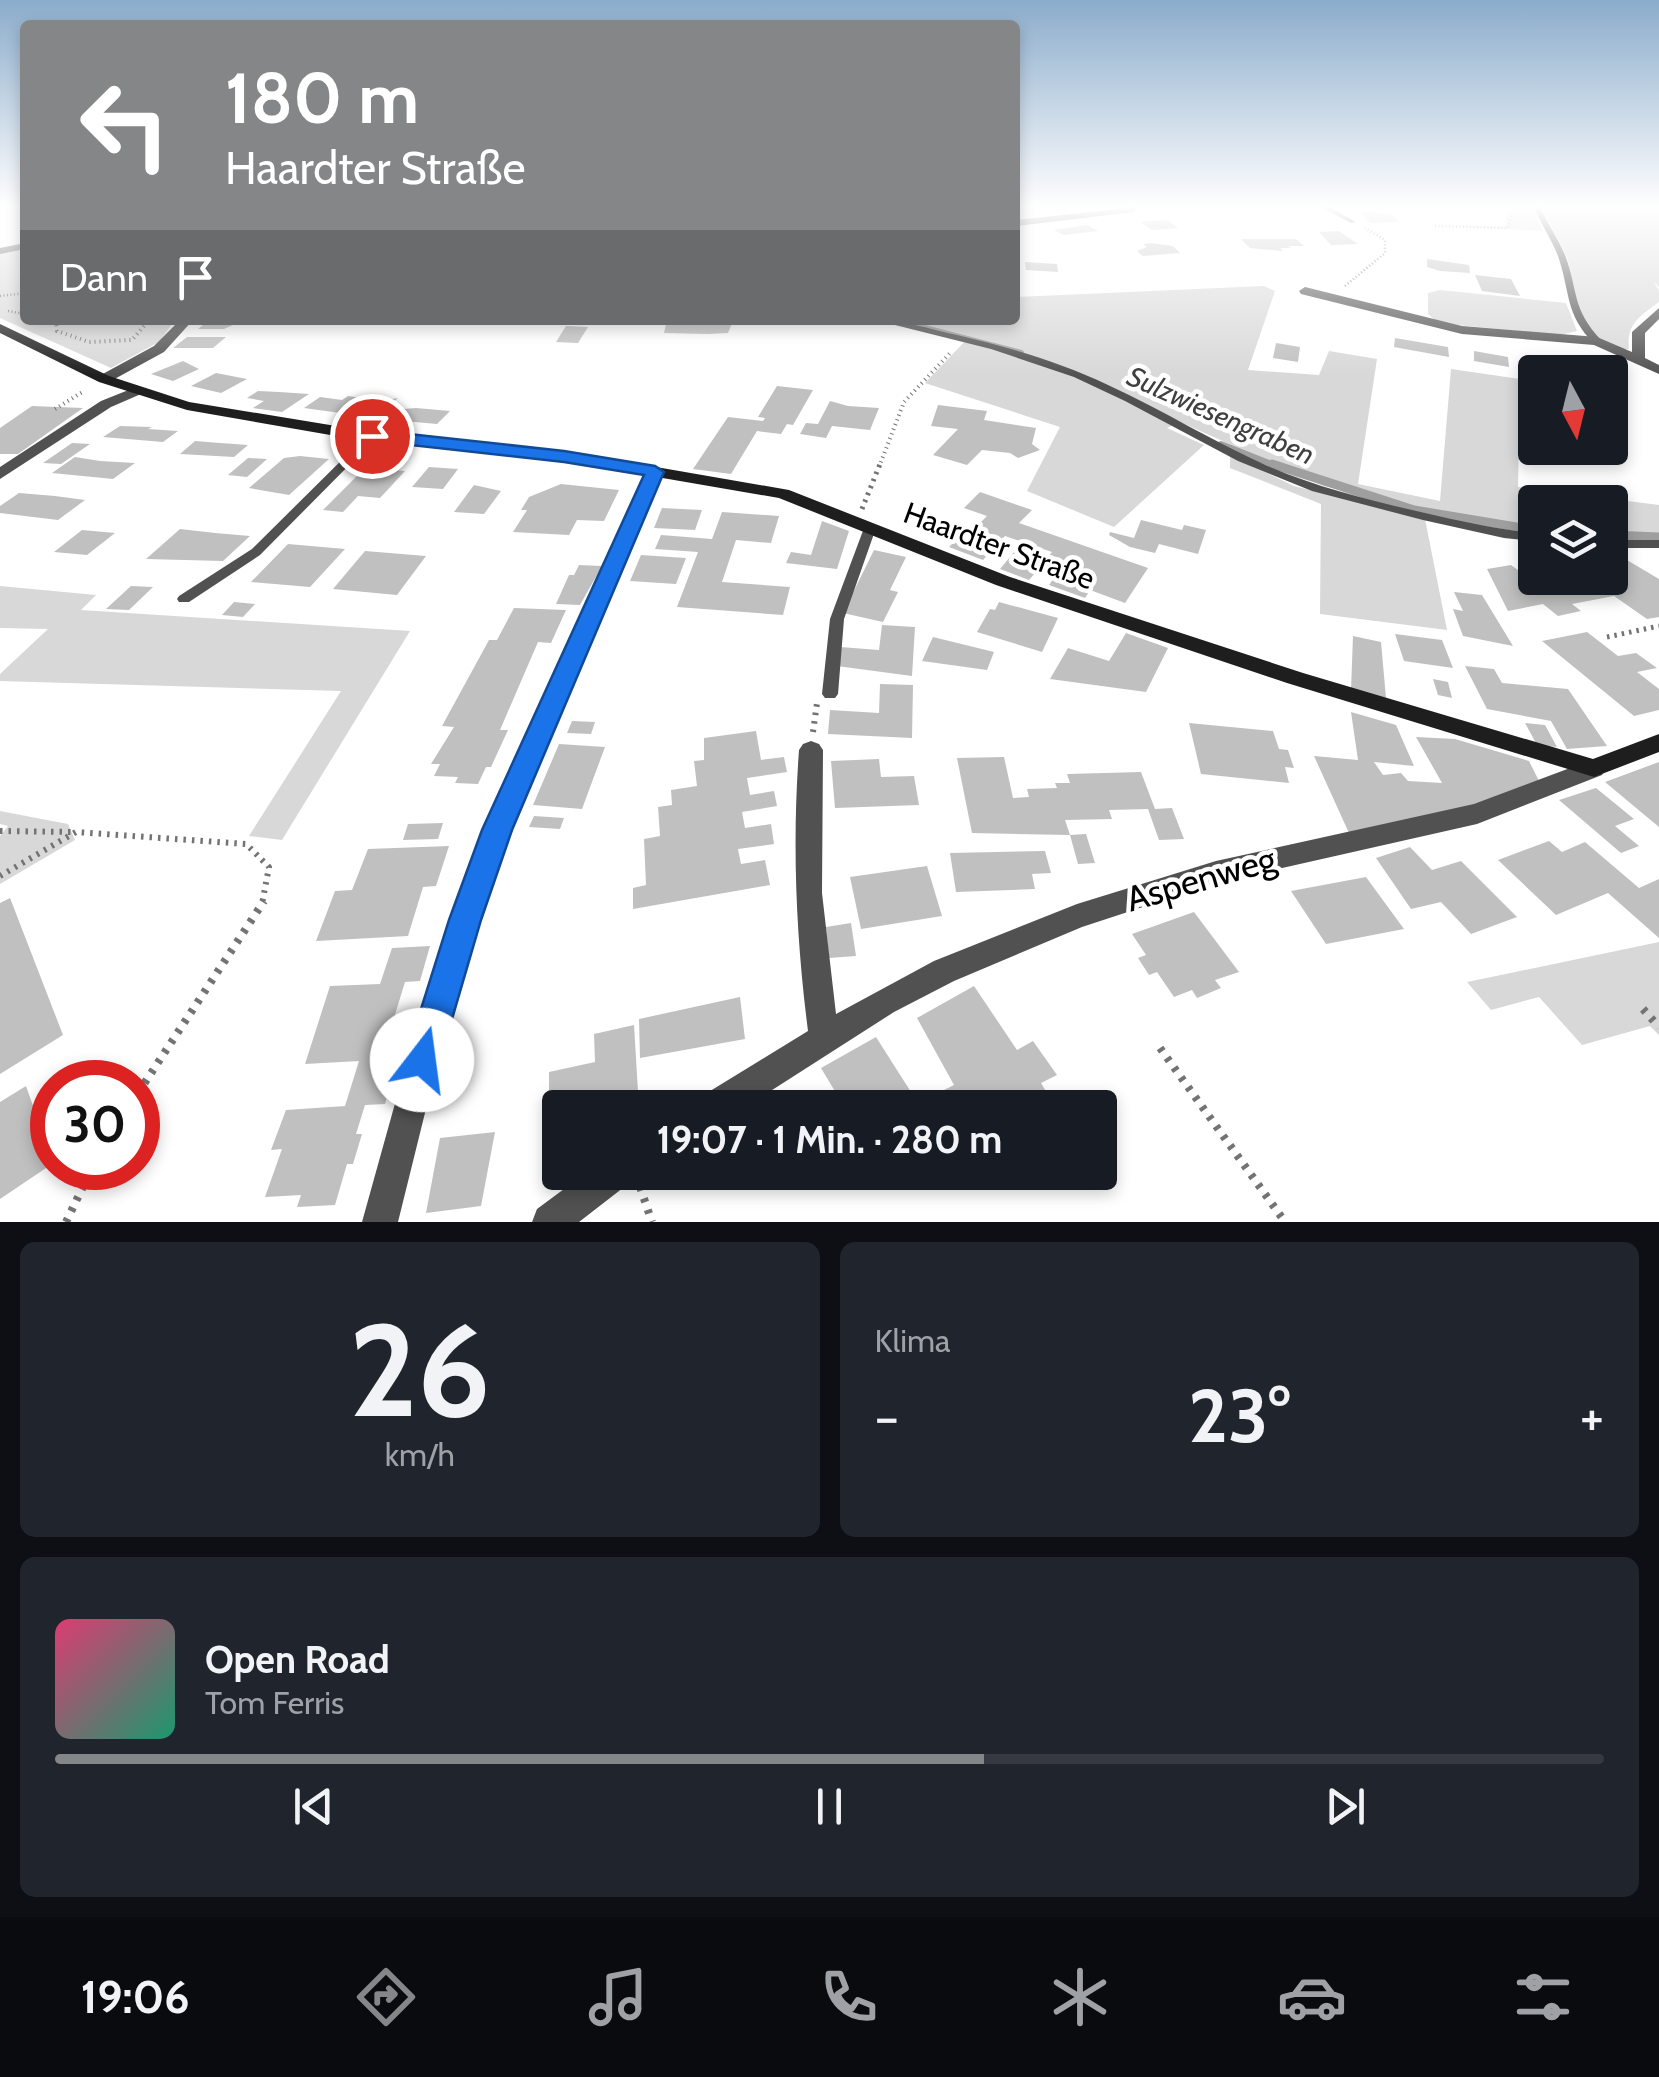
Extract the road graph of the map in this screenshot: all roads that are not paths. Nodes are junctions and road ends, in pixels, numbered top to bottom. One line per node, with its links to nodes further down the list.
1 (1563, 262): 7 (lane)
2 (1305, 291): 7 (street)
3 (1659, 312): 8 (street)
4 (182, 325): 10 (street)
5 (903, 325): 16 (lane)
6 (0, 328): 10 (street, Haardter Straße)
7 (1597, 341): 8 (street)
8 (1636, 359): 9 (street)
9 (1659, 370)
10 (100, 381): 11 (street, Haardter Straße)
11 (136, 391): 12 (street, Haardter Straße); 14 (street)
12 (372, 436): 13 (street, Haardter Straße); 19 (lane)
13 (655, 472): 15 (street, Haardter Straße); 27 (street)
14 (0, 474)
15 (863, 526): 20 (lane); 23 (street, Haardter Straße)
16 (1518, 535)
17 (1628, 544): 18 (lane)
18 (1659, 544)
19 (184, 599)
20 (830, 694)
21 (1659, 742): 23 (street)
22 (812, 750): 24 (street)
23 (1594, 768): 24 (street, Aspenweg)
24 (824, 1036): 25 (street, Aspenweg)
25 (742, 1090)
26 (592, 1190): 28 (street)
27 (380, 1222)
28 (550, 1222)

